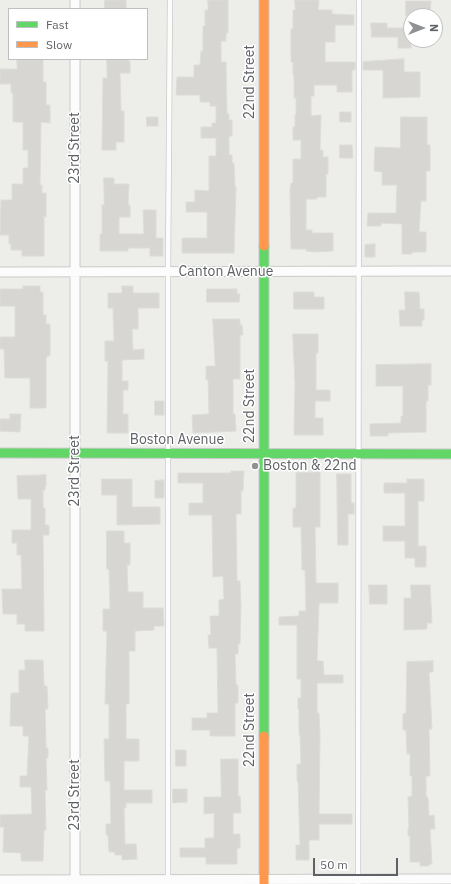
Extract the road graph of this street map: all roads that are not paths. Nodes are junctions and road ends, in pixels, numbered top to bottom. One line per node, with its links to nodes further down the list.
1 (170, 0): 7 (lane)
2 (264, 0): 8 (street, 22nd Street)
3 (359, 0): 9 (lane)
4 (75, 60): 6 (street, 23rd Street)
5 (0, 272): 6 (street, Canton Avenue)
6 (75, 272): 7 (street, Canton Avenue); 13 (street, 23rd Street)
7 (168, 272): 8 (street, Canton Avenue); 14 (lane)
8 (264, 272): 9 (street, Canton Avenue); 12 (street, 22nd Street)
9 (358, 272): 10 (street, Canton Avenue); 15 (lane)
10 (451, 272)
11 (0, 453): 13 (street, Boston Avenue)
12 (264, 453): 14 (street, Boston Avenue); 15 (street, Boston Avenue); 21 (street, 22nd Street)
13 (75, 454): 14 (street, Boston Avenue); 19 (street, 23rd Street)
14 (168, 454): 20 (lane)
15 (359, 454): 16 (street, Boston Avenue); 22 (lane)
16 (451, 454)
17 (451, 879): 22 (street)
18 (0, 880): 19 (street)
19 (75, 882): 20 (street)
20 (168, 882): 21 (street)
21 (264, 882): 22 (street)
22 (358, 882)

